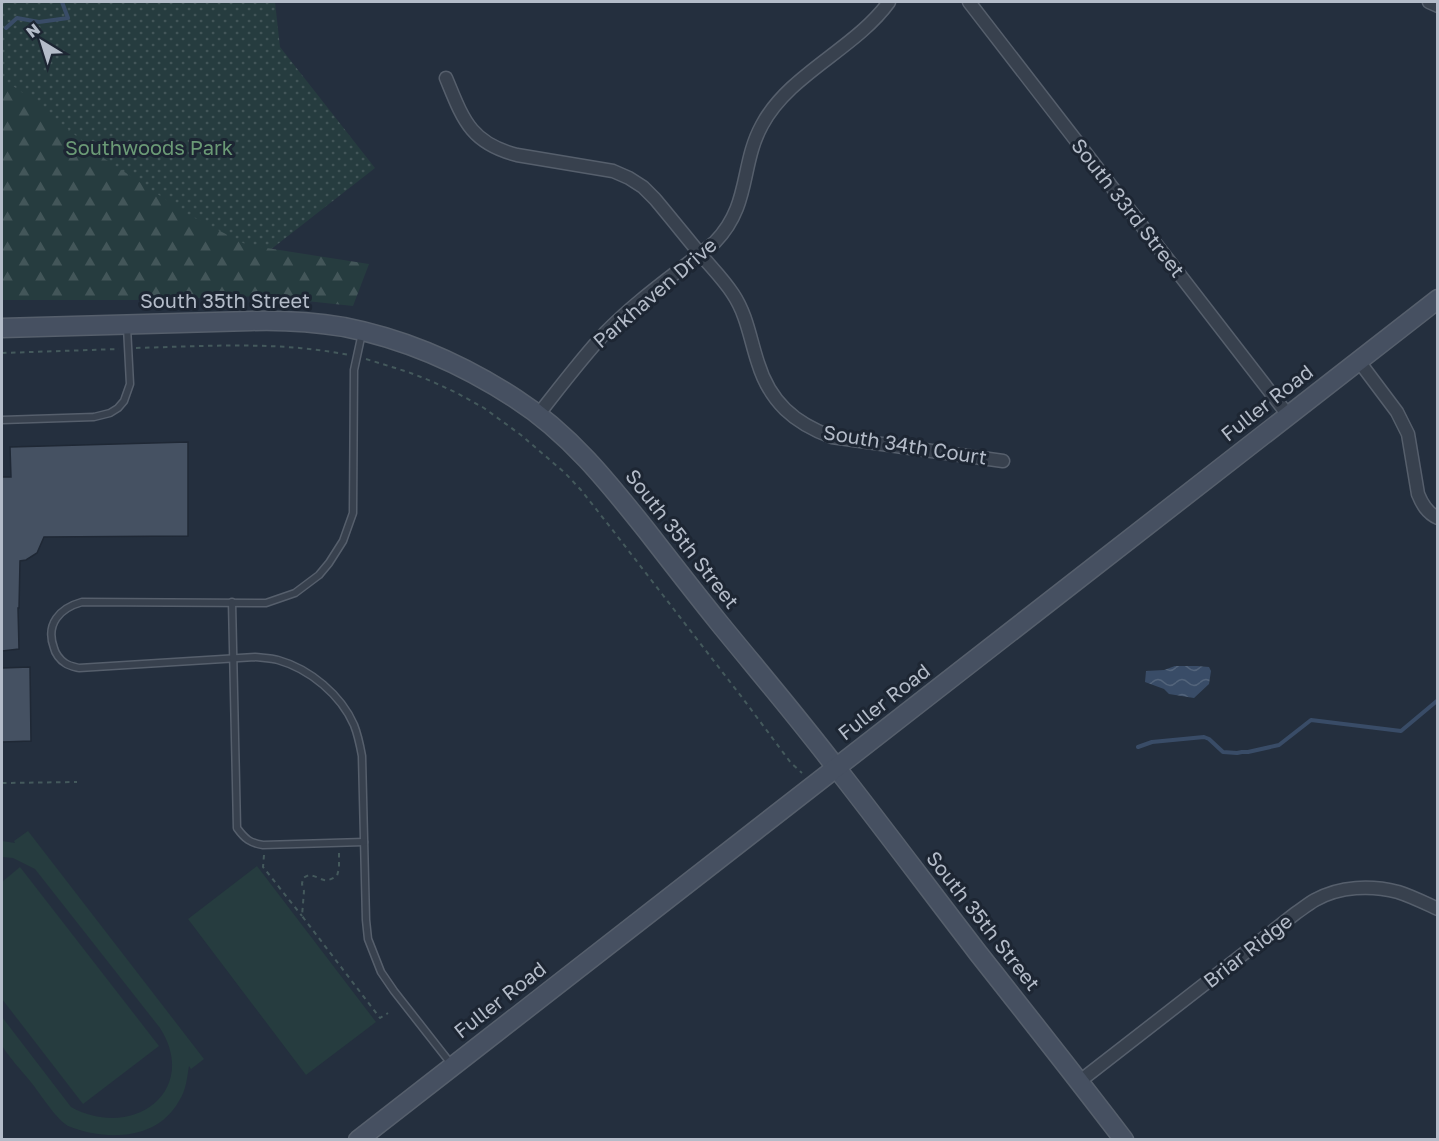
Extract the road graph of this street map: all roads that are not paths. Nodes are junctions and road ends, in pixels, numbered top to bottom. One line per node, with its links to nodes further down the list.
1 (889, 2): 6 (street, Parkhaven Drive)
2 (969, 2): 13 (street, South 33rd Street)
3 (1429, 2): 4 (street)
4 (1437, 6)
5 (446, 78): 6 (street, South 34th Court)
6 (700, 254): 12 (street, Parkhaven Drive); 15 (street, South 34th Court)
7 (1437, 299): 11 (street, Fuller Road)
8 (127, 324): 9 (street, South 35th Street); 10 (street, South 35th Street); 14 (lane)
9 (2, 328)
10 (363, 331): 12 (street, South 35th Street); 17 (lane)
11 (1358, 360): 13 (street, Fuller Road); 16 (street)
12 (538, 415): 19 (street, South 35th Street)
13 (1287, 415): 19 (street, Fuller Road)
14 (2, 420)
15 (1004, 461)
16 (1437, 518)
17 (232, 602): 18 (lane); 18 (lane)
18 (233, 658): 20 (lane); 20 (lane)
19 (837, 768): 22 (street, Fuller Road); 23 (street, South 35th Street)
20 (364, 842): 22 (lane)
21 (1437, 909): 23 (street, Briar Ridge)
22 (452, 1065): 24 (street, Fuller Road)
23 (1080, 1081): 25 (street, South 35th Street)
24 (358, 1140)
25 (1124, 1140)

